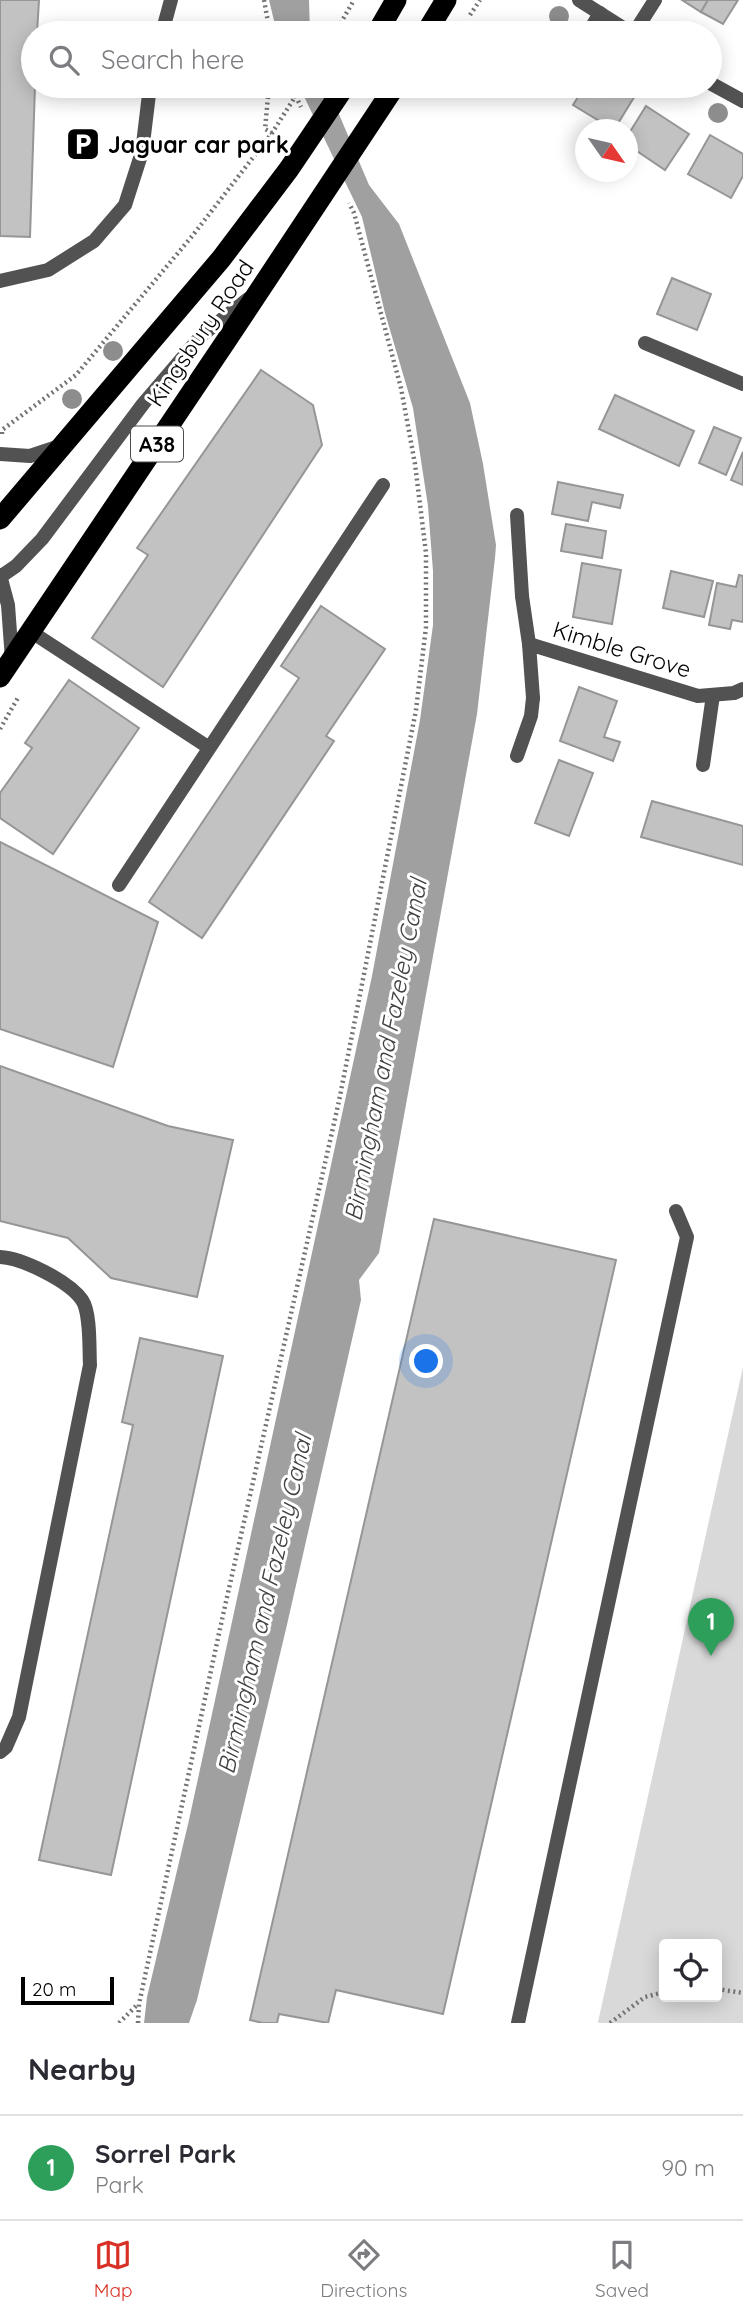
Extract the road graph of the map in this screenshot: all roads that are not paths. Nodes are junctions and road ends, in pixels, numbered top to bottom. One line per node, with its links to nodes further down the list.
1 (171, 0): 7 (street)
2 (396, 0): 8 (highway)
3 (446, 0): 9 (highway)
4 (579, 0): 6 (street)
5 (654, 0): 12 (street)
6 (600, 13): 10 (street); 11 (street)
7 (165, 21)
8 (384, 21)
9 (433, 21)
10 (596, 21)
11 (613, 21)
12 (641, 21)
13 (722, 90): 17 (street)
14 (149, 98): 18 (street)
15 (337, 98): 22 (highway, Kingsbury Road)
16 (387, 98): 19 (highway, Kingsbury Road / A38)
17 (743, 101)
18 (0, 281)
19 (262, 287): 27 (street); 28 (highway, Kingsbury Road / A38)
20 (645, 342): 21 (street)
21 (743, 384)
22 (63, 445): 23 (street); 26 (highway, Kingsbury Road)
23 (0, 454)
24 (383, 485): 33 (street)
25 (517, 515): 29 (street, Kimble Grove)
26 (0, 519)
27 (0, 576): 30 (street)
28 (30, 631): 30 (highway, Kingsbury Road / A38); 33 (street)
29 (529, 644): 32 (street, Kimble Grove); 34 (street, Kimble Grove)
30 (6, 668)
31 (743, 689): 32 (street, Kimble Grove)
32 (713, 695): 35 (street)
33 (208, 747): 36 (street)
34 (517, 756)
35 (703, 765)
36 (119, 885)
37 (676, 1211): 40 (street)
38 (0, 1257): 39 (street)
39 (0, 1752)
40 (518, 2023)

